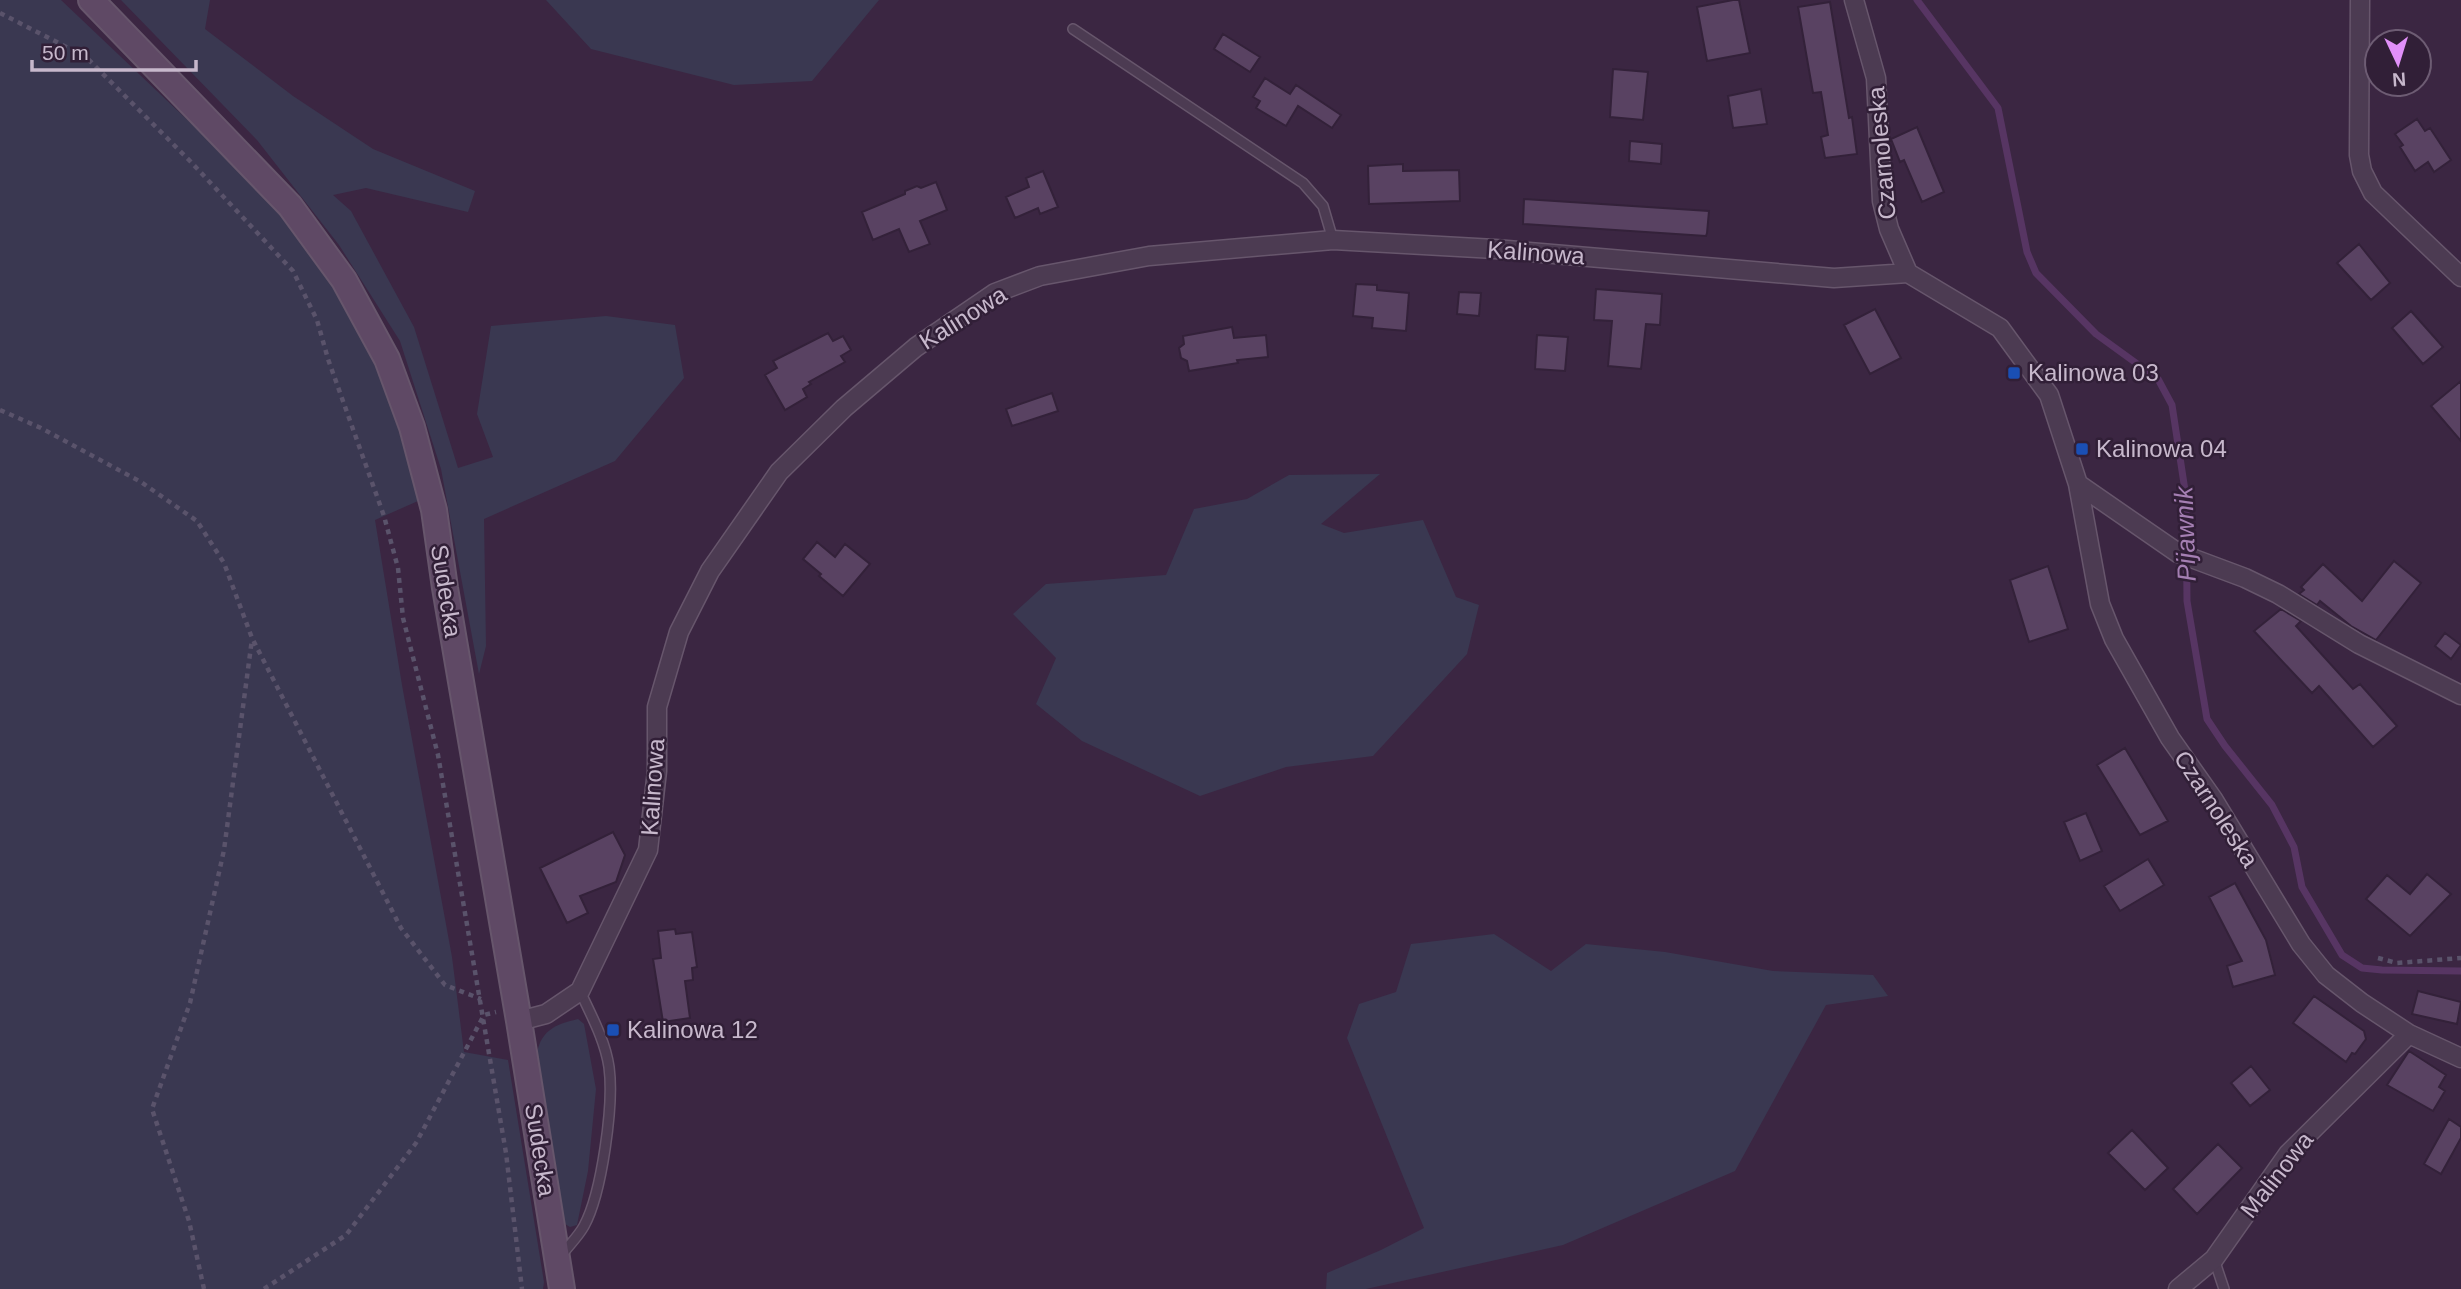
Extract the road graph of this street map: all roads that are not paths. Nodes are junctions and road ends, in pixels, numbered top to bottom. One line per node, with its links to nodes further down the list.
1 (91, 0): 11 (main road, Sudecka)
2 (1854, 0): 6 (street, Czarnoleska)
3 (2360, 0): 7 (street)
4 (1073, 29): 5 (lane)
5 (1333, 240): 6 (street, Kalinowa); 10 (street, Kalinowa)
6 (1908, 273): 8 (street, Czarnoleska)
7 (2461, 277)
8 (2078, 484): 9 (street); 12 (street, Czarnoleska)
9 (2461, 695)
10 (580, 991): 11 (street); 14 (lane)
11 (519, 1021): 14 (main road, Sudecka)
12 (2409, 1034): 13 (street, Czarnoleska); 15 (street, Malinowa)
13 (2461, 1058)
14 (558, 1259): 16 (main road, Sudecka)
15 (2214, 1259): 17 (street, Malinowa); 18 (lane)
16 (562, 1289)
17 (2178, 1289)
18 (2224, 1289)

